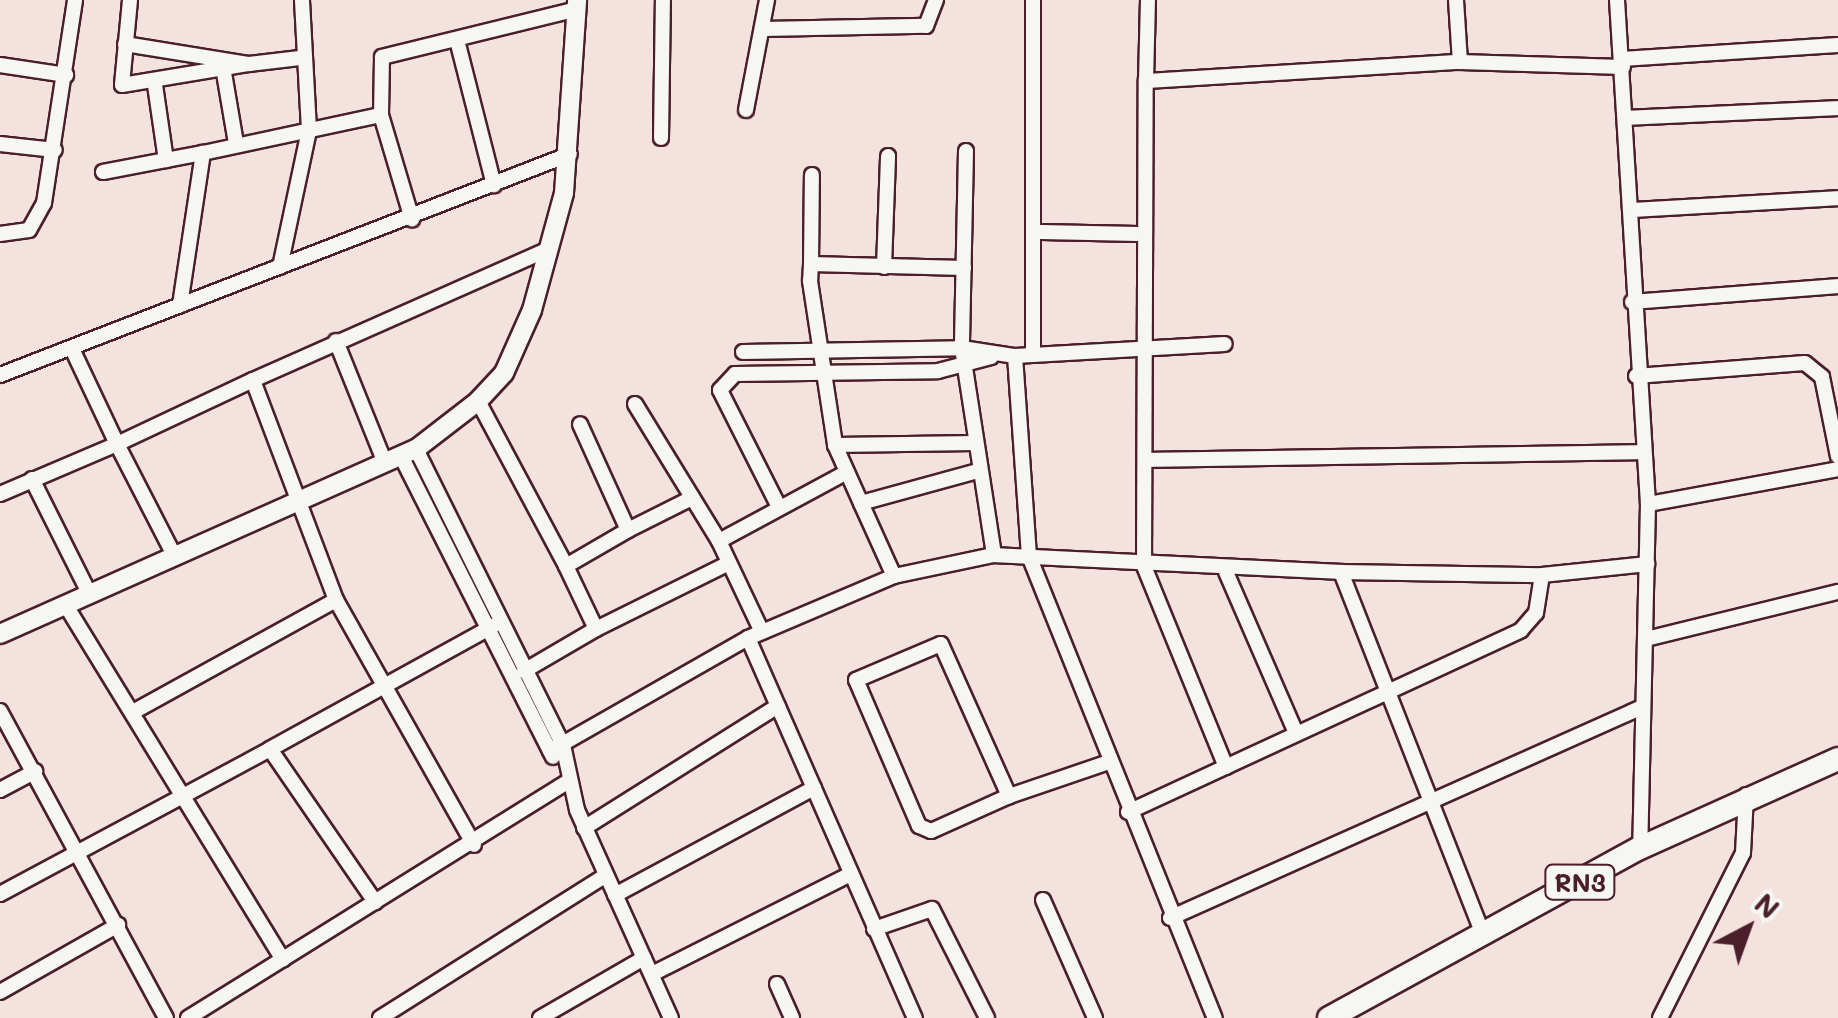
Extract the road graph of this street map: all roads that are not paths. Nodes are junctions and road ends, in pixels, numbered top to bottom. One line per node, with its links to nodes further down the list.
1 (75, 0): 22 (street)
2 (130, 0): 14 (street)
3 (302, 0): 16 (street)
4 (663, 0): 30 (street)
5 (768, 0): 12 (street)
6 (936, 0): 12 (street)
7 (1033, 0): 45 (street)
8 (1148, 0): 23 (street)
9 (1456, 0): 17 (street)
10 (1617, 0): 18 (street)
11 (577, 4): 13 (street); 36 (street)
12 (763, 29): 26 (street)
13 (457, 40): 27 (street); 41 (street)
14 (124, 44): 19 (street); 24 (street)
15 (1838, 45): 18 (street)
16 (300, 58): 19 (street); 29 (street)
17 (1460, 62): 18 (street); 23 (street)
18 (1623, 63): 28 (street)
19 (249, 64): 21 (street)
20 (0, 65): 22 (street)
21 (224, 73): 24 (street); 31 (street)
22 (66, 75): 33 (street)
23 (1146, 81): 47 (street)
24 (155, 85): 38 (street)
25 (1838, 108): 28 (street)
26 (746, 110)
27 (381, 115): 29 (street); 44 (street)
28 (1626, 118): 43 (street)
29 (309, 130): 31 (street); 50 (street)
30 (661, 138)
31 (236, 143): 35 (street)
32 (0, 144): 33 (street)
33 (55, 150): 46 (street)
34 (966, 151): 52 (street)
35 (203, 153): 38 (street); 55 (street)
36 (570, 154): 41 (street); 48 (street)
37 (888, 156): 51 (street)
38 (166, 160): 39 (street)
39 (103, 172)
40 (812, 175): 49 (street)
41 (494, 184): 44 (street)
42 (1838, 198): 43 (street)
43 (1630, 210): 54 (street)
44 (412, 218): 50 (street)
45 (1036, 232): 47 (street); 63 (street)
46 (0, 234)
47 (1143, 234): 57 (street)
48 (548, 250): 56 (street); 71 (street)
49 (810, 264): 51 (street); 62 (street)
50 (280, 267): 55 (street)
51 (884, 267): 52 (street)
52 (964, 268): 59 (street)
53 (1838, 286): 54 (street)
54 (1632, 302): 69 (street)
55 (180, 305): 60 (street)
56 (336, 342): 70 (street); 78 (street)
57 (1146, 344): 58 (street); 63 (street); 80 (street)
58 (1225, 344)
59 (962, 348): 62 (street); 65 (street); 66 (street)
60 (72, 349): 68 (street); 75 (street)
61 (742, 352): 62 (street)
62 (817, 352): 67 (street)
63 (1033, 354): 64 (street)
64 (1015, 356): 65 (street); 95 (street)
65 (991, 357): 66 (street)
66 (966, 369): 67 (street); 74 (street)
67 (818, 373): 76 (street); 90 (street)
68 (0, 375)
69 (1636, 376): 77 (street); 79 (street)
70 (253, 380): 75 (street); 88 (street)
71 (478, 401): 78 (street); 98 (street)
72 (635, 404): 86 (street)
73 (580, 424): 91 (street)
74 (975, 443): 76 (street); 83 (street)
75 (117, 444): 84 (street); 94 (street)
76 (835, 445): 82 (street)
77 (1644, 452): 80 (street); 89 (street)
78 (401, 456): 88 (street); 109 (street)
79 (1838, 456)
80 (1148, 460): 99 (street)
81 (1838, 468): 89 (street)
82 (847, 472): 87 (street); 90 (street)
83 (978, 472): 87 (street); 93 (street)
84 (32, 479): 85 (street); 105 (street)
85 (0, 494)
86 (692, 498): 91 (street); 92 (street)
87 (861, 503): 103 (street)
88 (300, 504): 94 (street); 106 (street)
89 (1648, 504): 97 (street)
90 (779, 507): 92 (street)
91 (628, 530): 98 (street)
92 (718, 541): 96 (street)
93 (994, 555): 95 (street); 103 (street)
94 (175, 556): 105 (street)
95 (1029, 556): 99 (street); 124 (street)
96 (729, 563): 110 (street); 111 (street)
97 (1646, 564): 102 (street); 112 (street)
98 (566, 566): 110 (street)
99 (1144, 566): 100 (street); 125 (street)
100 (1226, 572): 101 (street); 120 (street)
101 (1340, 572): 102 (street); 115 (street)
102 (1542, 575): 115 (street)
103 (894, 576): 111 (street)
104 (1838, 592): 112 (street)
105 (89, 593): 107 (street)
106 (336, 600): 114 (street); 119 (street)
107 (65, 604): 108 (street); 119 (street)
108 (3, 626)
109 (492, 626): 113 (street); 114 (street); 121 (street)
110 (596, 629): 113 (street)
111 (755, 635): 116 (street); 121 (street)
112 (1646, 639): 117 (street)
113 (524, 671): 121 (street)
114 (384, 684): 122 (street); 136 (street)
115 (1386, 693): 120 (street); 133 (street)
116 (778, 706): 128 (street); 135 (street)
117 (1640, 708): 133 (street); 137 (street)
118 (0, 711): 126 (street)
119 (133, 712): 131 (street)
120 (1296, 733): 125 (street)
121 (557, 748): 127 (street)
122 (270, 749): 131 (street); 144 (street)
123 (1838, 760): 130 (main road, RN3)
124 (1106, 764): 132 (street); 134 (street)
125 (1226, 767): 134 (street)
126 (35, 771): 129 (street); 138 (street)
127 (568, 780): 135 (street); 136 (street)
128 (814, 788): 139 (street); 142 (street)
129 (0, 790)
130 (1746, 794): 137 (main road, RN3); 154 (street)
131 (181, 796): 138 (street); 150 (street)
132 (1009, 796): 132 (street)
133 (1429, 798): 145 (street); 148 (street)
134 (1128, 812): 145 (street)
135 (584, 828): 140 (street)
136 (474, 845): 144 (street)
137 (1640, 848): 148 (main road, RN3)
138 (81, 853): 141 (street); 146 (street)
139 (851, 874): 147 (street); 151 (street)
140 (606, 875): 142 (street); 157 (street)
141 (0, 894)
142 (614, 895): 149 (street)
143 (1043, 900): 163 (street)
144 (374, 902): 150 (street)
145 (1170, 918): 164 (street)
146 (118, 925): 153 (street); 155 (street)
147 (874, 929): 161 (street); 162 (street)
148 (1484, 937): 165 (main road, RN3)
149 (644, 958): 151 (street); 158 (street)
150 (282, 960): 156 (street)
151 (652, 974): 159 (street)
152 (777, 984): 160 (street)
153 (0, 992)
154 (1662, 1016)
155 (166, 1018)
156 (188, 1018)
157 (380, 1018)
158 (540, 1018)
159 (671, 1018)
160 (792, 1018)
161 (915, 1018)
162 (987, 1018)
163 (1096, 1018)
164 (1215, 1018)
165 (1328, 1018)

